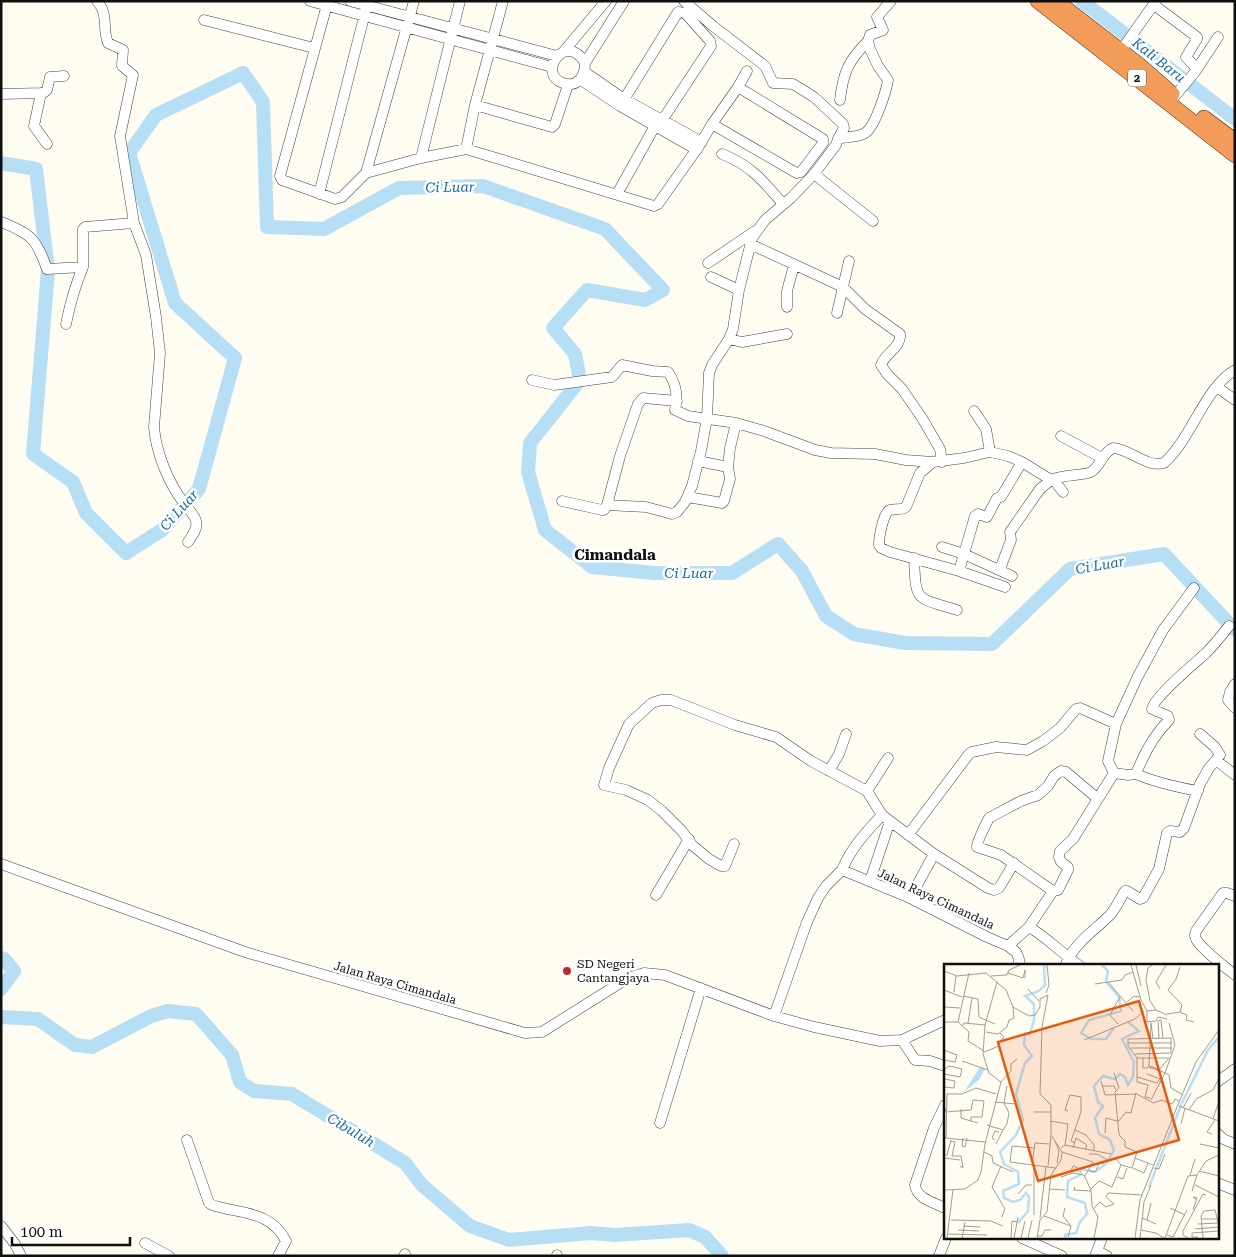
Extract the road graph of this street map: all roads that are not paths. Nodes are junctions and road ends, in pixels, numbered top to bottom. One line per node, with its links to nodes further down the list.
1 (98, 1): 55 (street)
2 (310, 1): 12 (street)
3 (350, 1): 15 (street)
4 (414, 1): 17 (street)
5 (460, 1): 18 (street)
6 (503, 1): 21 (street)
7 (606, 1): 24 (street)
8 (684, 1): 40 (street)
9 (891, 1): 20 (street)
10 (1038, 1): 46 (highway, 2)
11 (1056, 1): 23 (highway, 2)
12 (327, 3): 15 (street); 22 (street)
13 (1155, 3): 23 (street); 27 (street)
14 (619, 4): 28 (street)
15 (367, 7): 17 (street); 50 (street)
16 (204, 20): 22 (street)
17 (408, 22): 18 (street); 48 (street)
18 (451, 33): 21 (street); 47 (street)
19 (1218, 37): 27 (street)
20 (868, 40): 35 (street); 40 (street)
21 (491, 44): 24 (street); 25 (street); 37 (street)
22 (314, 48): 50 (street)
23 (1122, 49): 32 (highway, 2)
24 (561, 54): 25 (street); 28 (street)
25 (552, 67): 30 (street)
26 (747, 71): 31 (street)
27 (1195, 71): 32 (street)
28 (584, 72): 30 (street); 36 (street)
29 (64, 76): 33 (street)
30 (568, 85): 37 (street)
31 (738, 88): 39 (street); 39 (street)
32 (1179, 92): 41 (highway, 2)
33 (41, 93): 34 (street); 42 (street)
34 (1, 94)
35 (840, 100)
36 (622, 102): 38 (street); 38 (street)
37 (475, 105): 44 (street)
38 (659, 123): 43 (street); 51 (street)
39 (712, 124): 43 (street)
40 (838, 139): 49 (street)
41 (1235, 141)
42 (47, 144)
43 (699, 146): 51 (street)
44 (466, 148): 47 (street); 51 (street)
45 (722, 154): 52 (street)
46 (1235, 155)
47 (421, 158): 48 (street)
48 (366, 173): 50 (street)
49 (814, 174): 52 (street); 53 (street)
50 (318, 194)
51 (617, 194)
52 (783, 204): 56 (street)
53 (872, 221)
54 (1, 222): 61 (street)
55 (134, 223): 61 (street); 90 (street)
56 (758, 229): 57 (street); 59 (street)
57 (750, 244): 60 (street); 64 (street)
58 (850, 261): 63 (street)
59 (708, 263)
60 (794, 265): 63 (street); 65 (street)
61 (80, 267): 67 (street)
62 (711, 278): 64 (street)
63 (843, 287): 66 (street); 82 (street)
64 (739, 290): 69 (street)
65 (787, 307)
66 (837, 313)
67 (66, 324)
68 (787, 334): 69 (street)
69 (729, 339): 76 (street)
70 (1235, 370): 72 (street)
71 (532, 380): 74 (street)
72 (1217, 387): 73 (street); 80 (street)
73 (1235, 400)
74 (677, 401): 76 (street); 89 (street)
75 (974, 411): 79 (street)
76 (707, 418): 77 (street); 81 (street)
77 (736, 423): 82 (street); 84 (street)
78 (1061, 436): 80 (street)
79 (990, 452): 82 (street); 83 (street)
80 (1102, 458): 85 (street)
81 (698, 461): 84 (street); 87 (street)
82 (937, 462): 93 (street)
83 (1022, 462): 85 (street); 92 (street)
84 (728, 467): 87 (street)
85 (1052, 479): 86 (street); 94 (street)
86 (1063, 492)
87 (688, 497): 89 (street)
88 (562, 501): 89 (street)
89 (607, 504)
90 (188, 542)
91 (942, 547): 92 (street)
92 (964, 554): 94 (street); 95 (street)
93 (914, 558): 95 (street); 99 (street)
94 (1000, 569): 96 (street)
95 (959, 570): 97 (street)
96 (1012, 576)
97 (1005, 587)
98 (1194, 588): 103 (street)
99 (957, 610)
100 (1229, 626): 110 (street)
101 (1235, 684): 102 (street)
102 (1235, 708)
103 (1116, 724): 109 (street); 116 (street)
104 (846, 734): 108 (street)
105 (1200, 734): 107 (street)
106 (888, 758): 112 (street)
107 (1216, 760): 111 (street); 113 (street)
108 (829, 772): 112 (street); 117 (street)
109 (1114, 773): 110 (street); 114 (street)
110 (1136, 774): 113 (street)
111 (1235, 775)
112 (867, 791): 115 (street)
113 (1198, 791): 130 (street)
114 (1097, 798): 120 (street); 124 (street)
115 (883, 814): 116 (street); 122 (street); 123 (street)
116 (908, 835): 119 (street)
117 (689, 839): 118 (street); 125 (street)
118 (734, 844)
119 (934, 854): 120 (street); 127 (street)
120 (1014, 863): 124 (street)
121 (1, 864): 133 (street, Jalan Raya Cimandala)
122 (842, 870): 123 (street, Jalan Raya Cimandala); 134 (street)
123 (870, 882): 127 (street, Jalan Raya Cimandala)
124 (1053, 891): 128 (street)
125 (656, 894)
126 (1235, 896): 132 (street)
127 (910, 898): 129 (street, Jalan Raya Cimandala)
128 (1029, 927): 129 (street); 130 (street)
129 (1008, 946): 131 (street)
130 (1066, 962)
131 (1019, 964)
132 (1235, 975)
133 (701, 988): 134 (street, Jalan Raya Cimandala); 141 (street)
134 (774, 1016): 136 (street, Jalan Raya Cimandala)
135 (944, 1020): 136 (street, Jalan Raya Cimandala)
136 (902, 1040): 137 (street)
137 (944, 1066)
138 (1235, 1069): 139 (street)
139 (1218, 1081)
140 (944, 1107): 147 (street)
141 (660, 1123)
142 (1218, 1134): 144 (street)
143 (187, 1140): 156 (street)
144 (1235, 1144)
145 (1218, 1183): 146 (street)
146 (1235, 1190)
147 (944, 1208)
148 (1, 1226): 154 (street)
149 (945, 1240): 157 (street)
150 (1026, 1240): 158 (street)
151 (1101, 1240): 153 (street)
152 (146, 1243): 155 (street)
153 (1096, 1253): 159 (street)
154 (21, 1256)
155 (169, 1256)
156 (278, 1256)
157 (939, 1256)
158 (1062, 1256)
159 (1107, 1256)

